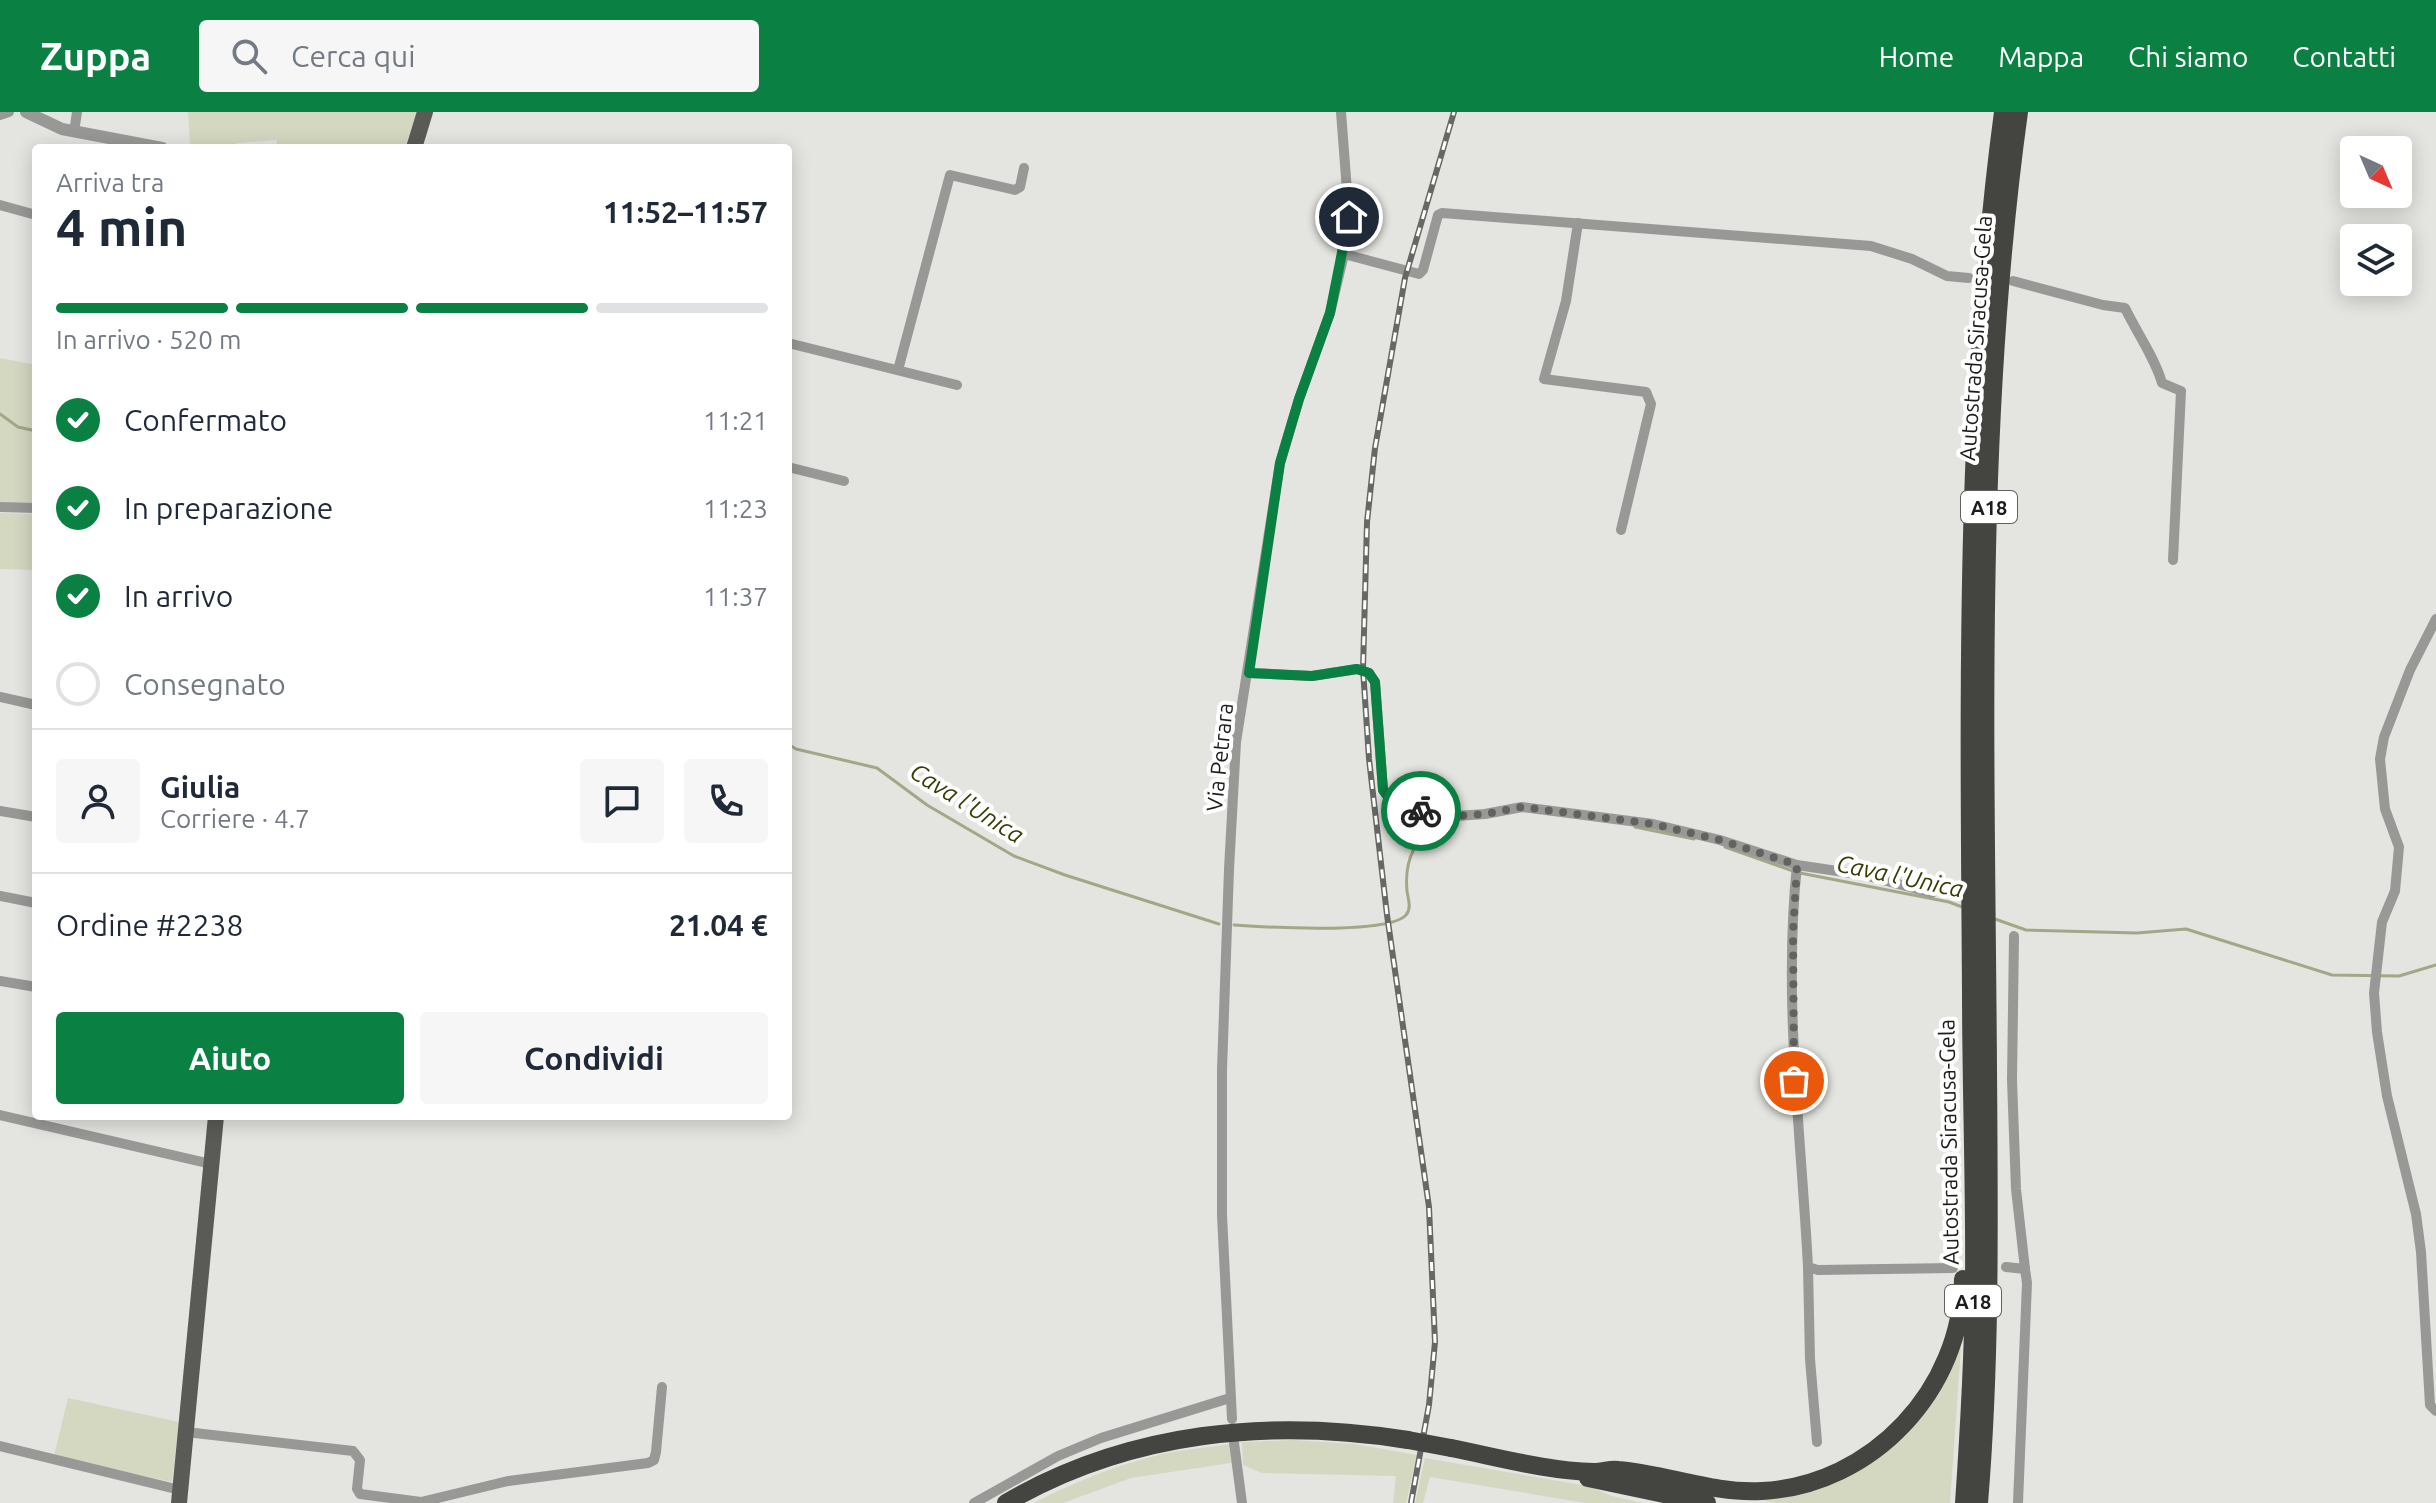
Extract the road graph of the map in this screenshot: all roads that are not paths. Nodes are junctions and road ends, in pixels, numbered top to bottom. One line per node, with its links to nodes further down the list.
1 (9, 112): 8 (street)
2 (26, 112): 9 (street)
3 (77, 112): 9 (street)
4 (425, 112): 11 (main road); 12 (main road)
5 (1341, 112): 17 (street, Via Petrara)
6 (2003, 112): 38 (highway, Autostrada Siracusa-Gela / A18)
7 (2019, 112): 38 (highway, Autostrada Siracusa-Gela / A18)
8 (0, 115)
9 (74, 132): 10 (street)
10 (132, 144)
11 (415, 144)
12 (421, 144)
13 (1024, 168): 21 (street)
14 (0, 207): 15 (street)
15 (32, 214)
16 (1578, 223): 17 (street); 18 (street); 27 (street)
17 (1344, 254): 30 (street, Via Petrara)
18 (1969, 278)
19 (2013, 281): 28 (street)
20 (792, 344): 21 (street)
21 (898, 370): 22 (street)
22 (957, 385)
23 (792, 468): 24 (street)
24 (844, 481)
25 (0, 507): 26 (street)
26 (32, 508)
27 (1621, 530)
28 (2173, 560)
29 (2436, 619): 55 (street)
30 (1249, 673): 35 (street); 54 (street, Via Petrara)
31 (0, 697): 32 (street)
32 (32, 704)
33 (0, 811): 34 (street)
34 (32, 816)
35 (1797, 865): 36 (street); 49 (street)
36 (1932, 893)
37 (0, 896): 39 (street)
38 (1979, 901): 40 (highway)
39 (32, 902)
40 (1979, 927): 44 (highway, Autostrada Siracusa-Gela / A18); 48 (highway, Autostrada Siracusa-Gela / A18)
41 (2014, 936): 52 (street)
42 (0, 981): 43 (street)
43 (32, 986)
44 (1972, 1100): 62 (highway); 71 (highway, Autostrada Siracusa-Gela / A18)
45 (0, 1115): 47 (street)
46 (216, 1120): 47 (main road)
47 (211, 1164): 57 (main road)
48 (1989, 1200): 72 (highway, Autostrada Siracusa-Gela / A18); 73 (highway)
49 (1808, 1267): 51 (street); 58 (street)
50 (2006, 1267): 52 (street)
51 (1953, 1268)
52 (2025, 1269): 74 (street)
53 (662, 1387): 57 (street)
54 (1230, 1398): 56 (street, Via Petrara); 65 (street)
55 (2436, 1411)
56 (1232, 1419)
57 (186, 1432): 64 (main road)
58 (1817, 1442)
59 (1234, 1443): 67 (street)
60 (0, 1446): 64 (street)
61 (1543, 1465): 62 (highway); 63 (highway); 66 (highway, bridge)
62 (1595, 1472): 70 (highway)
63 (1625, 1486): 68 (highway); 69 (highway)
64 (179, 1497)
65 (974, 1503)
66 (1006, 1503)
67 (1242, 1503)
68 (1676, 1503)
69 (1707, 1503)
70 (1753, 1503)
71 (1964, 1503)
72 (1979, 1503)
73 (1989, 1503)
74 (2018, 1503)

